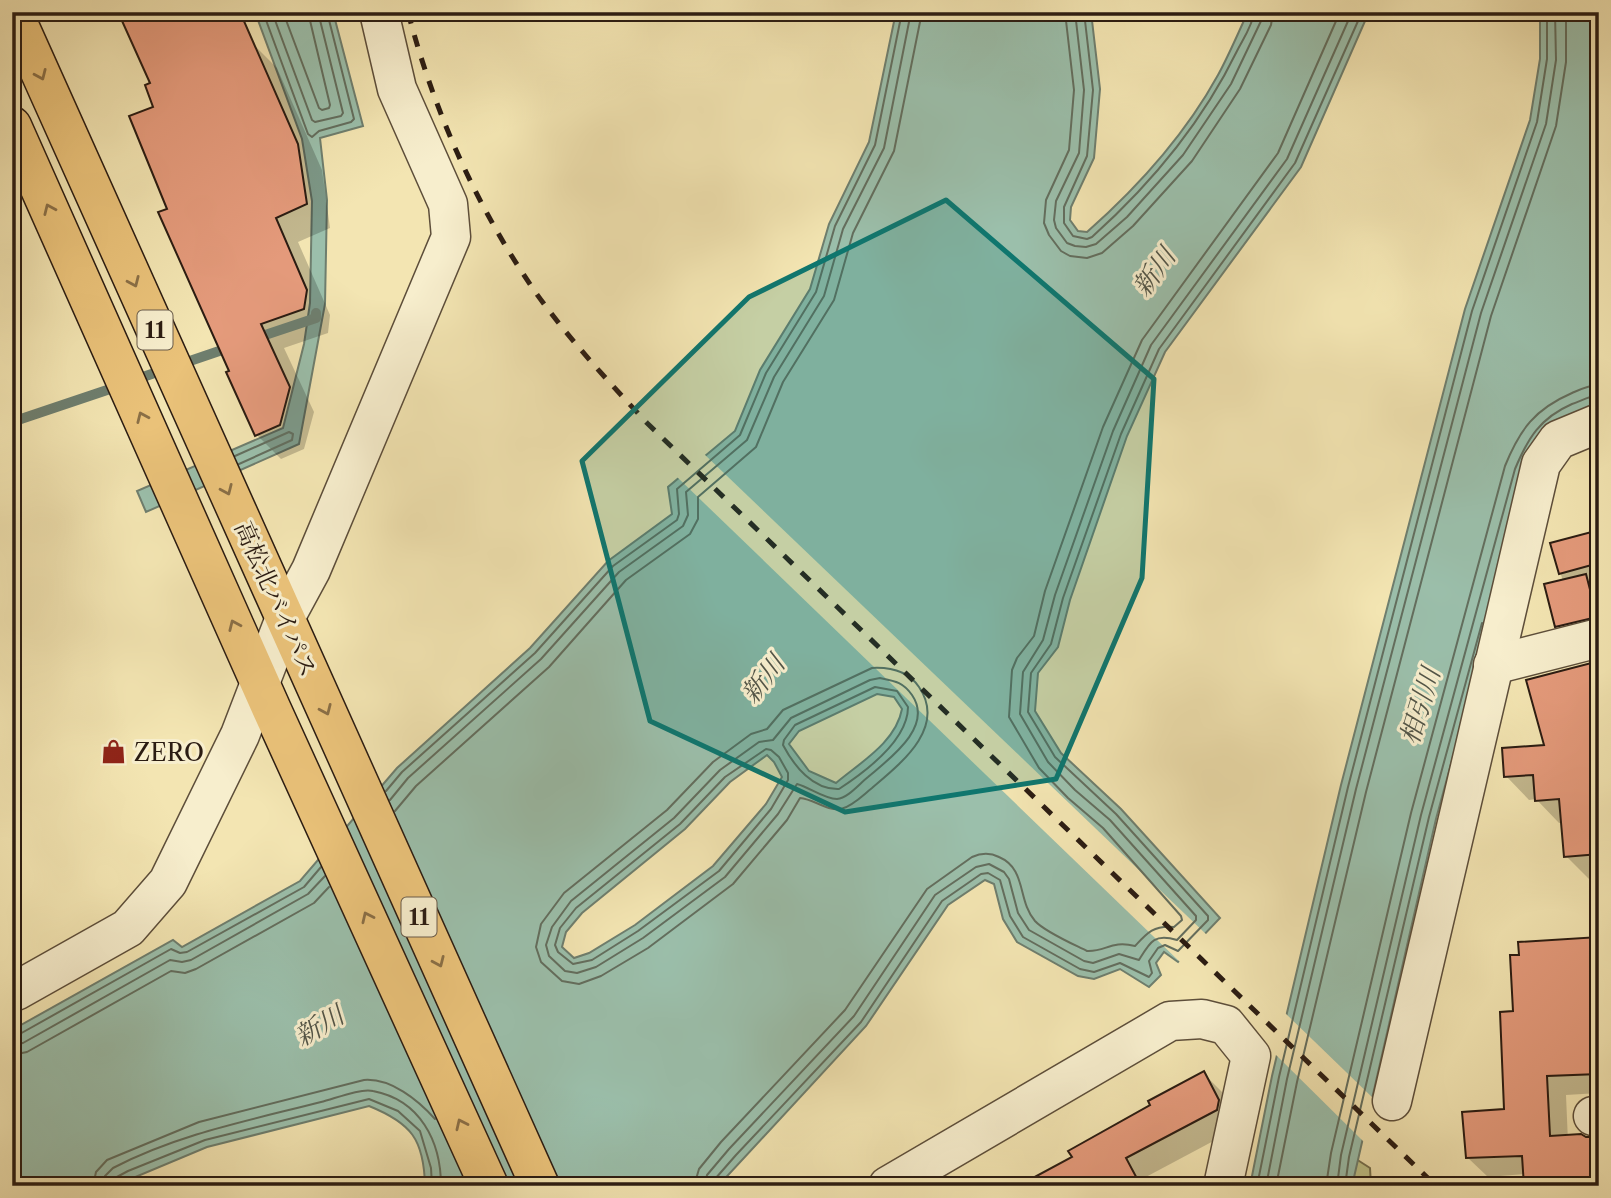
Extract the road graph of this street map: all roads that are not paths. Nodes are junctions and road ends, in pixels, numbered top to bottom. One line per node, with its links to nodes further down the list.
1 (13, 12): 5 (highway, 高松北バイパス / 11, one-way to 5)
2 (379, 12): 5 (street)
3 (12, 126): 8 (highway, 高松北バイパス / 11, one-way to 3)
4 (1599, 423): 7 (street)
5 (291, 633): 8 (street); 12 (highway, 高松北バイパス / 11, one-way to 12)
6 (1599, 638): 7 (street)
7 (1493, 665): 10 (street)
8 (266, 696): 9 (street); 11 (highway, 高松北バイパス / 11, one-way to 8)
9 (14, 988)
10 (1392, 1101)
11 (489, 1186)
12 (540, 1186)
13 (888, 1186): 14 (street)
14 (1223, 1186)

